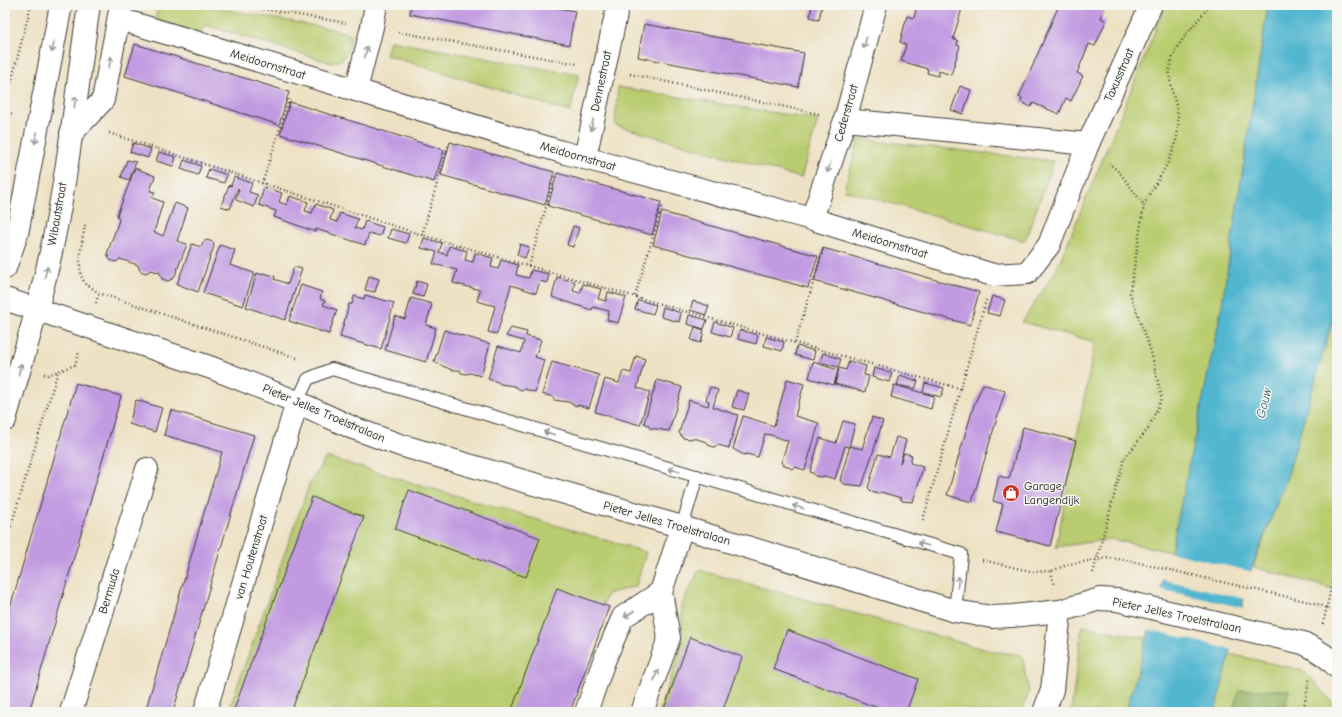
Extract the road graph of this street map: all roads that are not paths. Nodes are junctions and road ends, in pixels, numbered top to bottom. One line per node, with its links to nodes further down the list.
1 (61, 5): 14 (street, one-way to 14)
2 (89, 5): 10 (street, Wibautstraat, one-way to 2)
3 (376, 5): 8 (street, one-way to 3)
4 (618, 5): 12 (street, Dennestraat, one-way to 12)
5 (876, 5): 9 (street, Cederstraat, one-way to 9)
6 (1151, 5): 11 (street, Taxusstraat)
7 (120, 12): 8 (street, Meidoornstraat); 10 (street, Meidoornstraat, one-way to 7)
8 (356, 90): 12 (street, Meidoornstraat)
9 (845, 120): 11 (street); 13 (street, Cederstraat, one-way to 13)
10 (71, 134): 16 (street, Wibautstraat, one-way to 10)
11 (1088, 144): 13 (street, Meidoornstraat)
12 (585, 158): 13 (street, Meidoornstraat)
13 (821, 222)
14 (5, 268)
15 (5, 299): 16 (street, Pieter Jelles Troelstralaan)
16 (37, 310): 17 (street, Pieter Jelles Troelstralaan); 18 (street, Wibautstraat, one-way to 16)
17 (297, 402): 20 (lane, one-way to 17); 21 (street, Pieter Jelles Troelstralaan); 27 (street, van Houtenstraat)
18 (5, 420)
19 (147, 469): 26 (street, Bermuda)
20 (697, 476): 21 (lane); 23 (lane, one-way to 20)
21 (682, 527): 22 (street); 23 (street, Pieter Jelles Troelstralaan)
22 (661, 592): 28 (street, one-way to 28); 29 (street, one-way to 22)
23 (955, 610): 24 (street, Pieter Jelles Troelstralaan)
24 (1060, 611): 25 (street, Pieter Jelles Troelstralaan); 30 (street)
25 (1337, 667)
26 (72, 712)
27 (205, 712)
28 (586, 712)
29 (642, 712)
30 (1044, 712)

